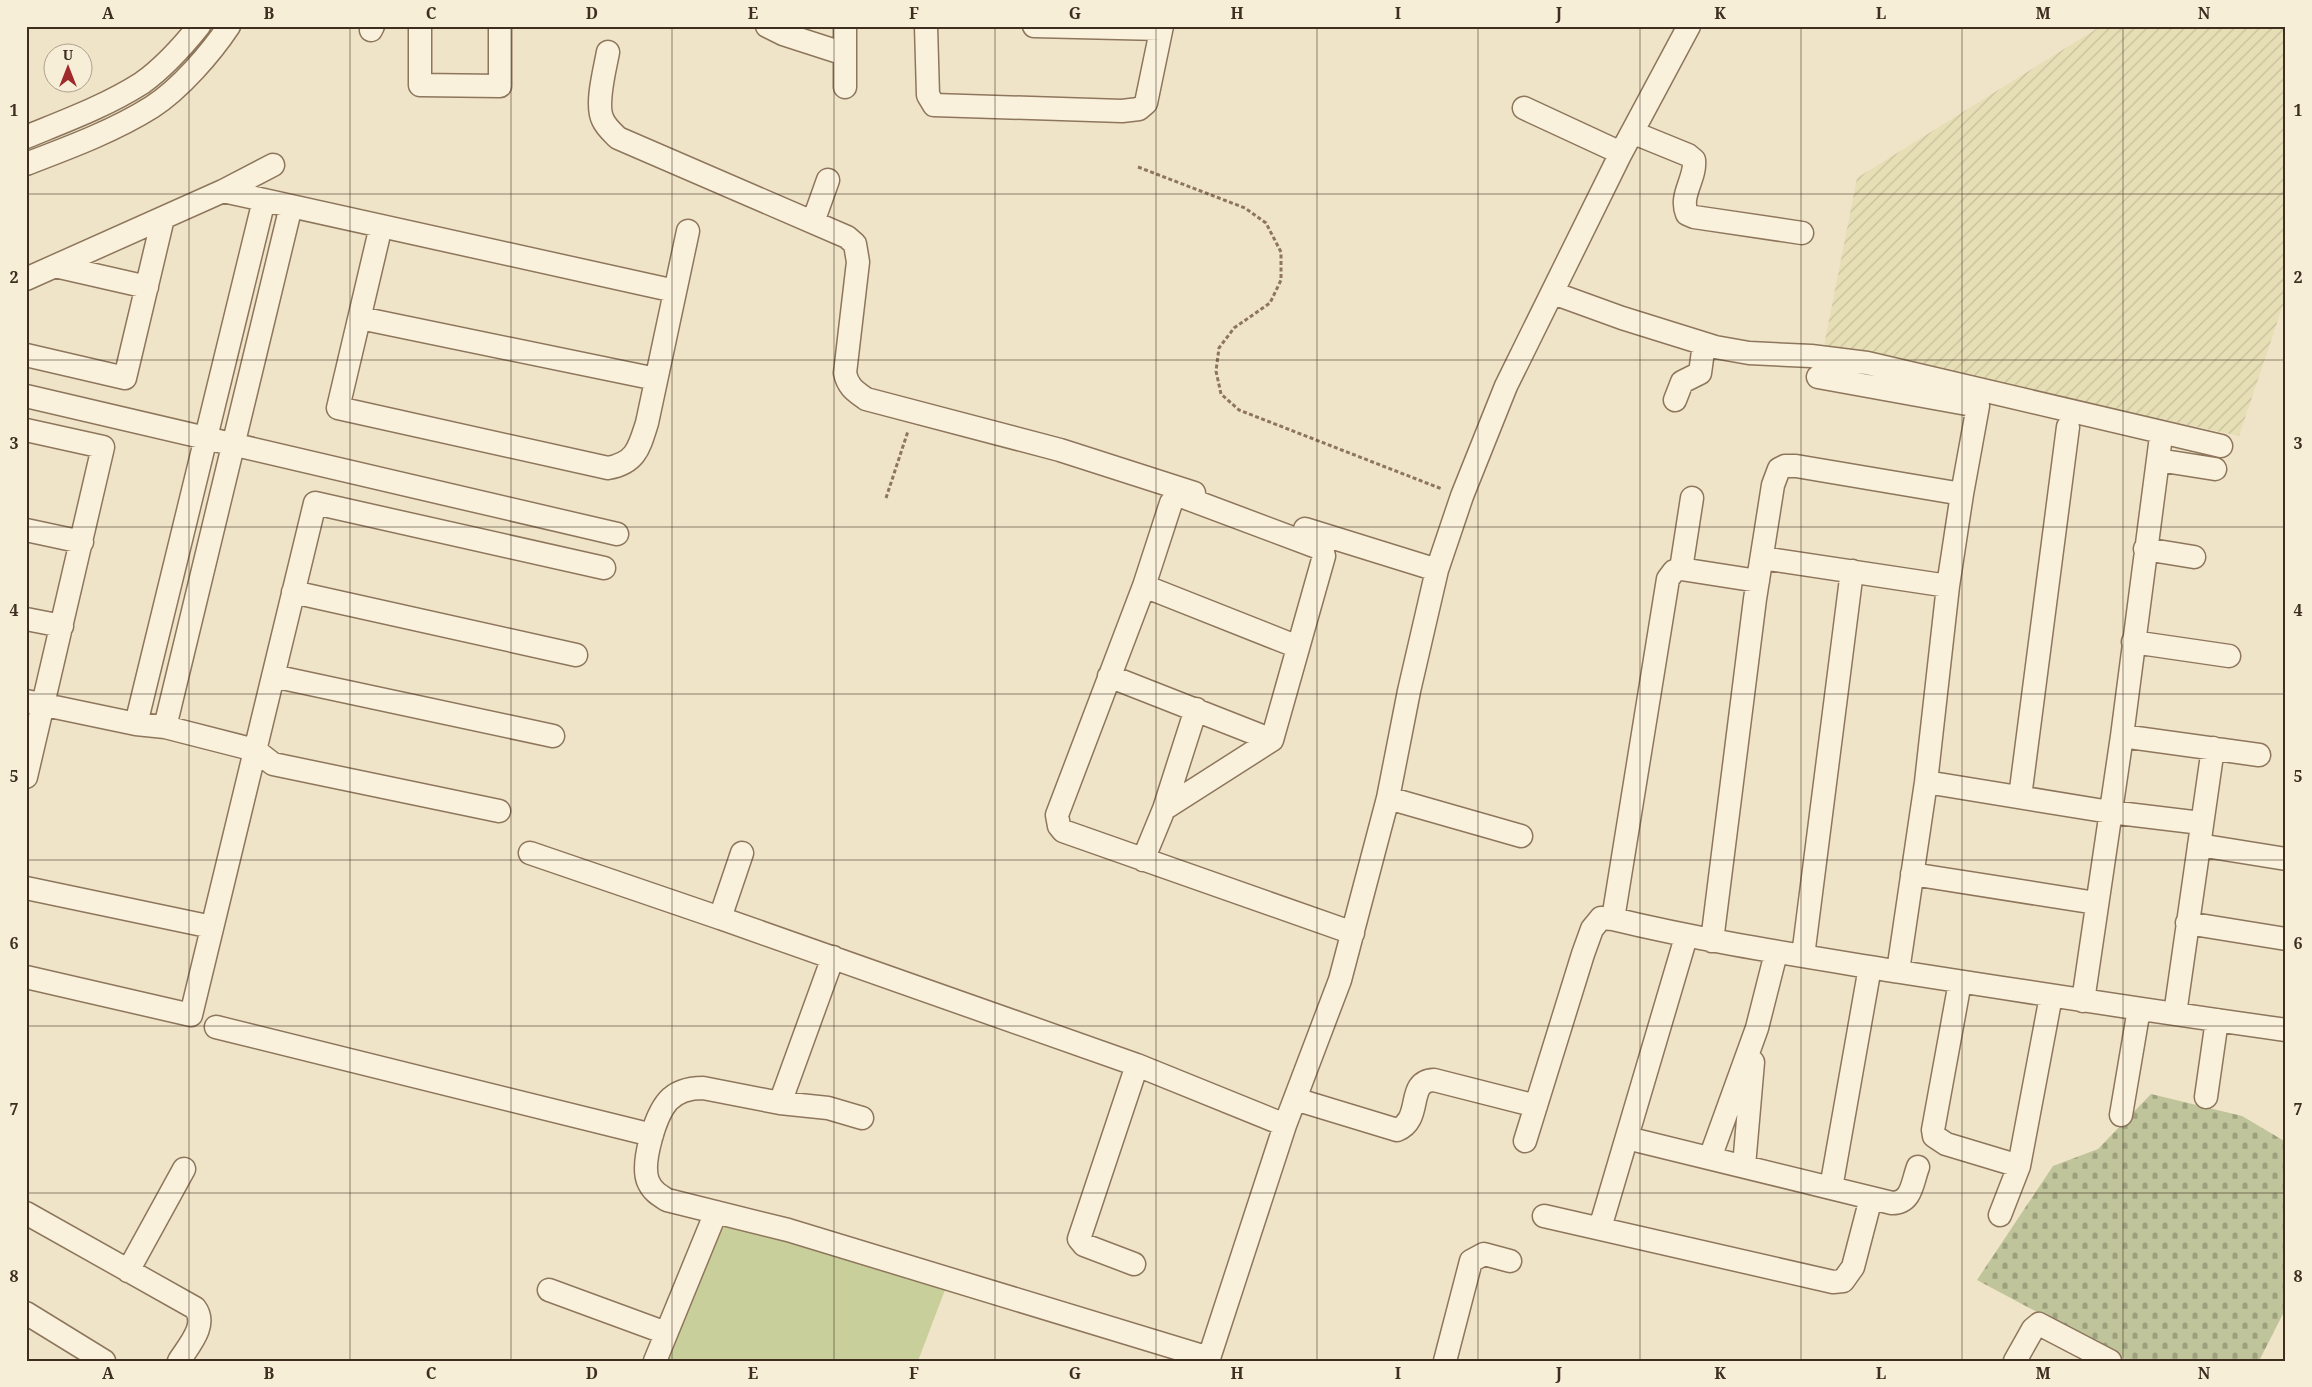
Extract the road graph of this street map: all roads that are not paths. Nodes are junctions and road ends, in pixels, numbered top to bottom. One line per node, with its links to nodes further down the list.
1 (199, 26): 16 (street)
2 (229, 26): 18 (street)
3 (420, 26): 4 (street)
4 (500, 26)
5 (767, 26): 12 (street)
6 (845, 26): 12 (street)
7 (926, 26): 10 (street)
8 (1034, 26): 10 (street)
9 (1689, 26): 15 (street)
10 (1162, 27)
11 (608, 52): 25 (street)
12 (844, 54): 13 (street)
13 (844, 87)
14 (1524, 108): 17 (street)
15 (1634, 133): 17 (street); 28 (street)
16 (26, 137)
17 (1622, 153): 33 (street)
18 (26, 164)
19 (273, 165): 21 (street)
20 (828, 180): 25 (street)
21 (223, 191): 22 (street); 24 (street)
22 (264, 200): 23 (street); 43 (street)
23 (290, 206): 26 (street); 44 (street)
24 (163, 218): 29 (street); 31 (street)
25 (813, 222): 47 (street)
26 (381, 226): 32 (street); 34 (street)
27 (688, 230): 32 (street)
28 (1802, 233)
29 (55, 266): 30 (street); 31 (street)
30 (26, 278)
31 (146, 287): 36 (street)
32 (675, 291): 38 (street)
33 (1553, 292): 35 (street); 58 (street)
34 (360, 318): 38 (street); 38 (street)
35 (1704, 344): 40 (street); 45 (street)
36 (26, 355)
37 (1818, 377): 48 (street)
38 (656, 378)
39 (26, 396): 43 (street)
40 (1675, 400)
41 (2068, 427): 84 (street)
42 (26, 430): 52 (street)
43 (206, 438): 44 (street); 74 (street)
44 (233, 444): 51 (street); 75 (street)
45 (2221, 446)
46 (2215, 469): 53 (street)
47 (1180, 492): 58 (street); 61 (street); 67 (street)
48 (1962, 494): 55 (street); 62 (street)
49 (1692, 498): 57 (street)
50 (26, 530): 52 (street)
51 (617, 534)
52 (82, 542): 65 (street)
53 (2145, 549): 54 (street); 66 (street)
54 (2194, 557)
55 (1762, 558): 59 (street); 60 (street)
56 (604, 568): 63 (street)
57 (1681, 569): 60 (street); 99 (street)
58 (1437, 570): 85 (street)
59 (1852, 572): 62 (street); 107 (street)
60 (1758, 581): 105 (street)
61 (1144, 586): 67 (street); 71 (street)
62 (1948, 586): 83 (street)
63 (293, 592): 68 (street); 70 (street)
64 (26, 618): 65 (street)
65 (62, 626): 72 (street)
66 (2133, 642): 69 (street); 77 (street)
67 (1298, 647): 78 (street)
68 (576, 655)
69 (2229, 656)
70 (273, 676): 76 (street); 80 (street)
71 (1109, 676): 73 (street); 94 (street)
72 (35, 703): 74 (street); 82 (street)
73 (1196, 709): 78 (street); 86 (street)
74 (136, 724): 75 (street)
75 (165, 727): 80 (street)
76 (553, 736)
77 (2122, 736): 79 (street); 88 (street)
78 (1272, 740): 86 (street)
79 (2213, 748): 81 (street); 89 (street)
80 (255, 750): 87 (street); 101 (street)
81 (2259, 755)
82 (26, 777)
83 (1926, 782): 84 (street); 95 (street)
84 (2020, 797): 88 (street)
85 (1388, 798): 90 (street); 102 (street)
86 (1164, 809): 94 (street)
87 (499, 811)
88 (2110, 812): 89 (street); 97 (street)
89 (2200, 834): 93 (street); 100 (street)
90 (1521, 836)
91 (530, 853): 98 (street)
92 (742, 854): 98 (street)
93 (2286, 859)
94 (1143, 860): 102 (street)
95 (1912, 874): 97 (street); 110 (street)
96 (26, 888): 101 (street)
97 (2096, 903): 114 (street)
98 (720, 918): 108 (street)
99 (1613, 919): 103 (street); 125 (street)
100 (2187, 923): 104 (street); 116 (street)
101 (212, 927): 111 (street)
102 (1353, 933): 123 (street)
103 (1686, 937): 105 (street); 130 (street)
104 (2286, 939)
105 (1712, 941): 106 (street)
106 (1776, 952): 107 (street); 119 (street)
107 (1803, 956): 109 (street)
108 (832, 957): 121 (street); 124 (street)
109 (1870, 967): 110 (street); 137 (street)
110 (1898, 971): 112 (street)
111 (26, 977)
112 (1960, 982): 113 (street); 134 (street)
113 (2051, 996): 114 (street); 134 (street)
114 (2083, 1000): 115 (street)
115 (2139, 1009): 116 (street); 126 (street)
116 (2175, 1014): 117 (street)
117 (2217, 1020): 120 (street); 122 (street)
118 (216, 1027): 129 (street)
119 (1756, 1028): 132 (street); 133 (street)
120 (2286, 1030)
121 (1137, 1065): 128 (street); 145 (street)
122 (2206, 1097)
123 (1295, 1098): 125 (street); 128 (street)
124 (780, 1103): 127 (street); 129 (street)
125 (1536, 1106): 131 (street)
126 (2121, 1115)
127 (862, 1118)
128 (1285, 1124): 150 (street)
129 (652, 1135): 139 (street)
130 (1627, 1138): 132 (street); 143 (street)
131 (1525, 1141)
132 (1710, 1158): 133 (street)
133 (1744, 1166): 137 (street)
134 (2020, 1166): 141 (street)
135 (1918, 1167): 138 (street)
136 (184, 1169): 146 (street)
137 (1831, 1188): 138 (street)
138 (1871, 1198): 143 (street)
139 (716, 1212): 149 (street); 150 (street)
140 (26, 1213): 146 (street)
141 (2000, 1215)
142 (1544, 1216): 143 (street)
143 (1600, 1228)
144 (1510, 1261): 154 (street)
145 (1134, 1264)
146 (128, 1271): 152 (street)
147 (549, 1290): 149 (street)
148 (26, 1313): 151 (street)
149 (666, 1333): 153 (street)
150 (1210, 1359)
151 (104, 1361)
152 (179, 1361)
153 (655, 1361)
154 (1445, 1361)
155 (2015, 1361): 156 (street)
156 (2110, 1361)

